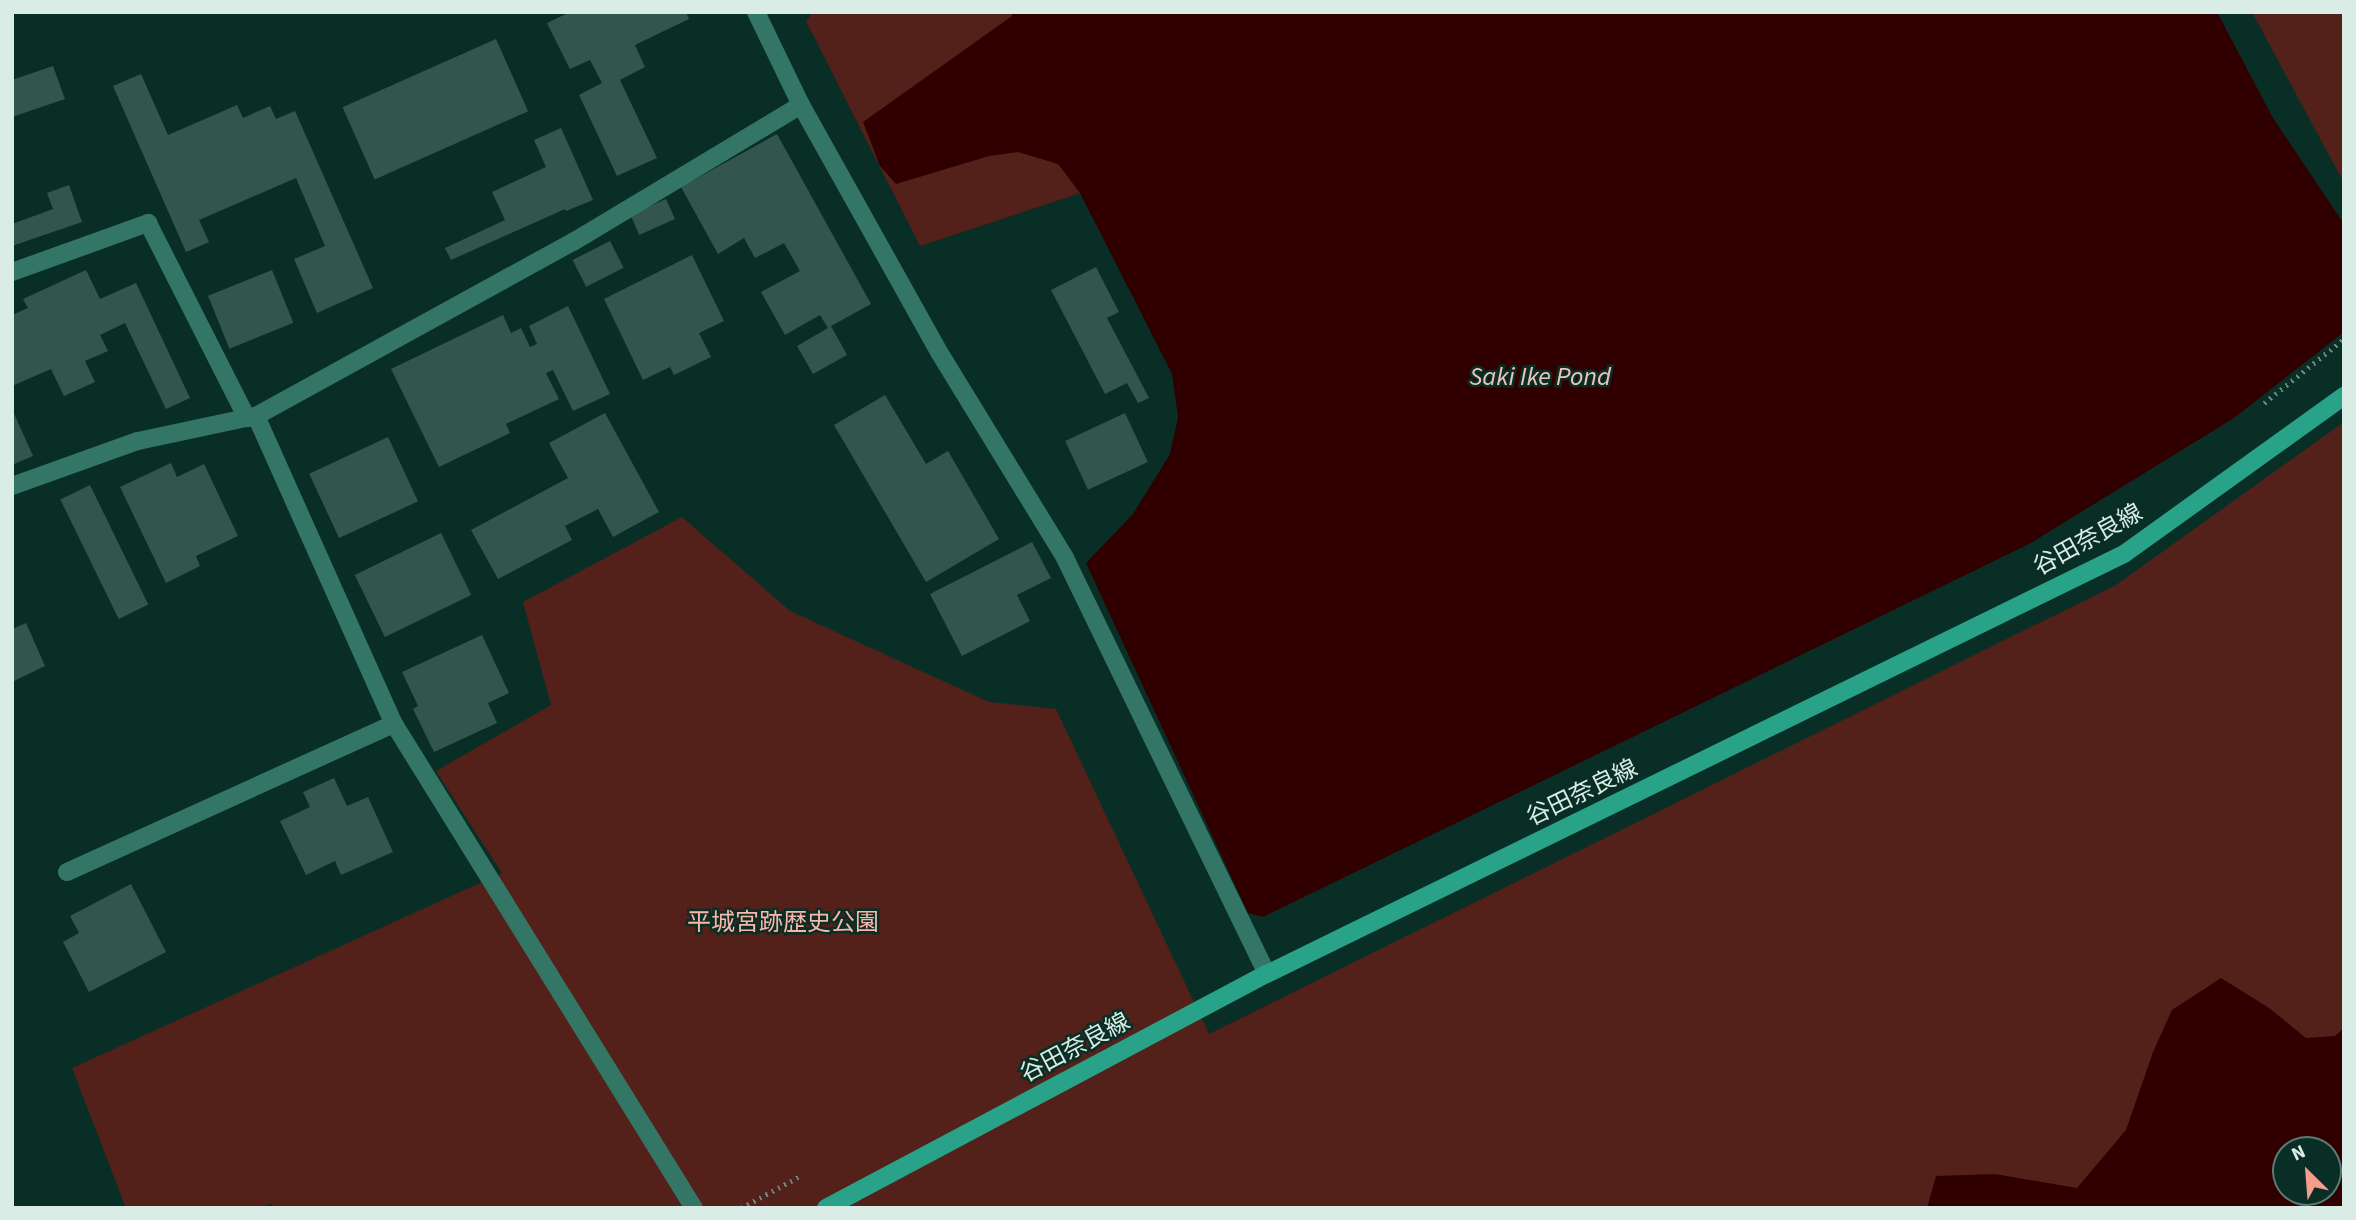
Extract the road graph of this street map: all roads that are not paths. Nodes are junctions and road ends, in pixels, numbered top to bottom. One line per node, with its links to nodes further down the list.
1 (756, 12): 2 (street)
2 (801, 105): 5 (street); 9 (street)
3 (12, 272): 5 (street)
4 (2344, 396): 9 (main road, 谷田奈良線)
5 (252, 417): 6 (street); 7 (street)
6 (12, 486)
7 (394, 724): 8 (street); 10 (street)
8 (67, 872)
9 (1267, 974): 11 (main road, 谷田奈良線)
10 (694, 1208)
11 (826, 1208)

